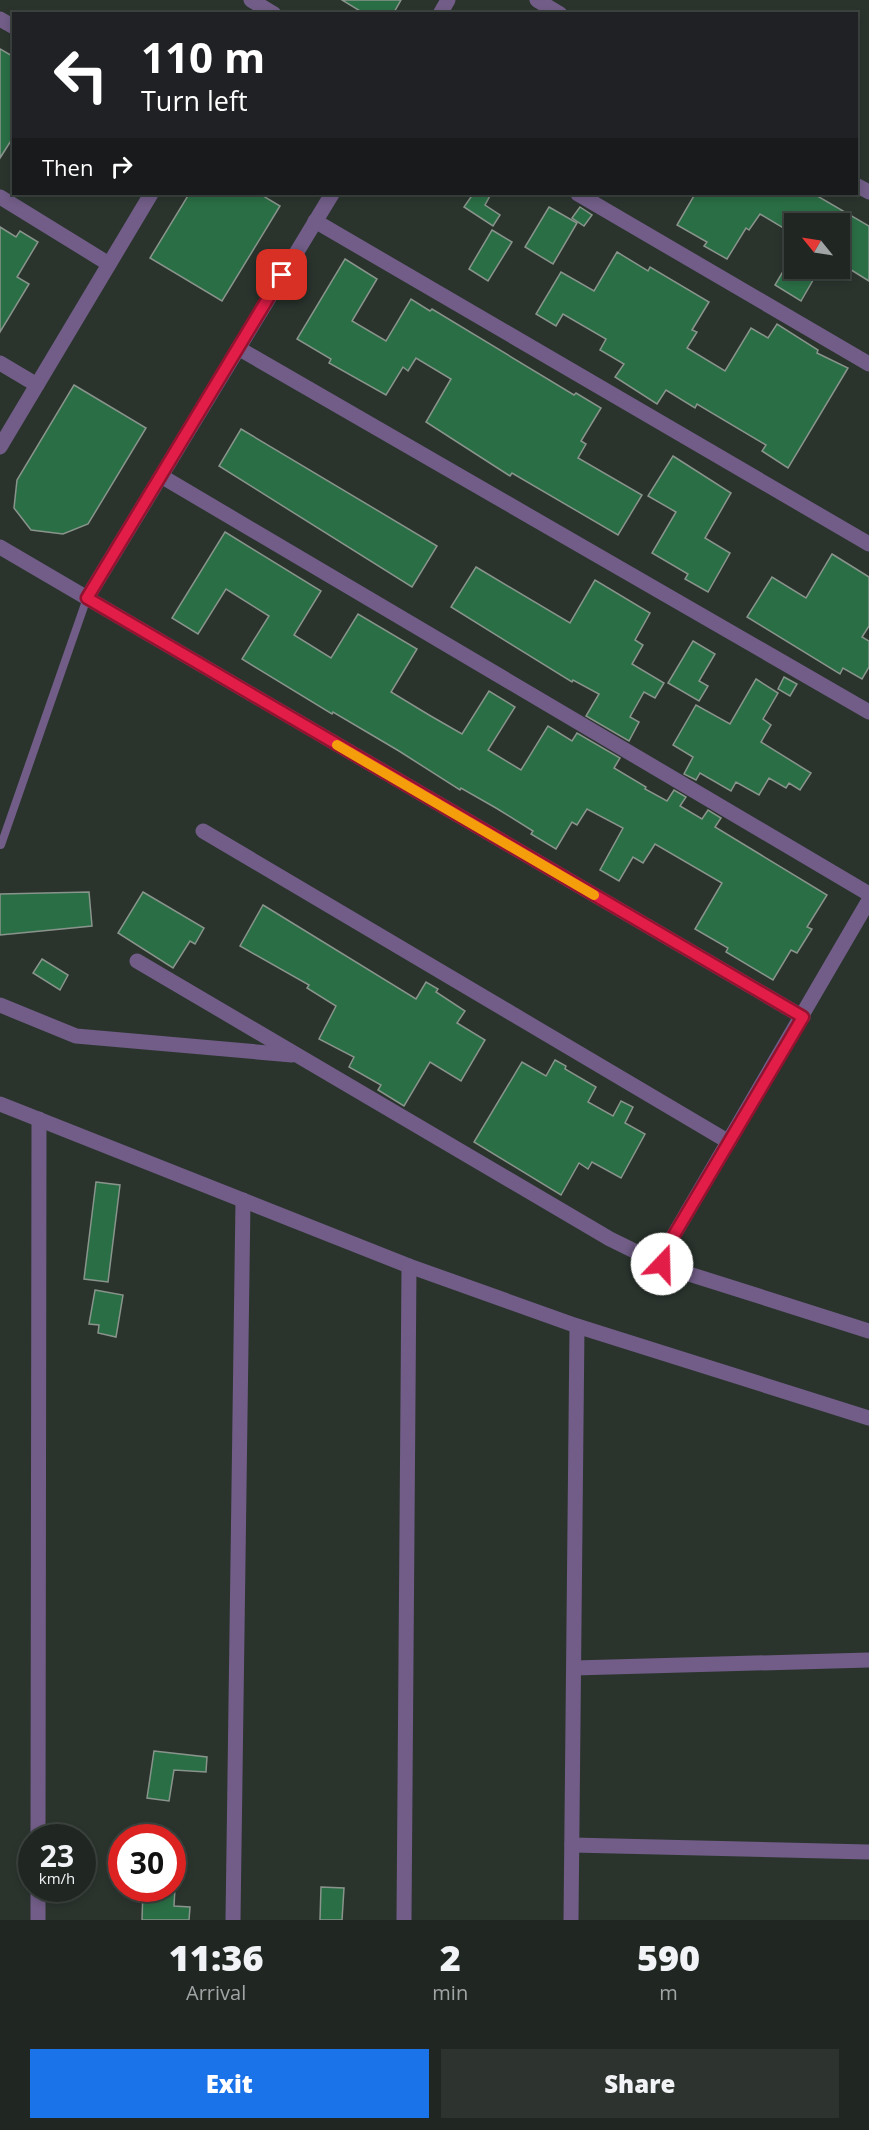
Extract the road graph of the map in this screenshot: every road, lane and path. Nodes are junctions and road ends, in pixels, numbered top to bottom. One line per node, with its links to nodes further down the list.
1 (537, 0): 2 (street)
2 (557, 12)
3 (150, 195): 8 (street)
4 (331, 195): 7 (street)
5 (580, 195): 11 (street)
6 (0, 197): 8 (street)
7 (315, 221): 9 (street); 15 (street)
8 (109, 264): 12 (street)
9 (238, 348): 14 (street); 18 (street)
10 (0, 363): 12 (street)
11 (869, 364)
12 (37, 385): 13 (street)
13 (0, 447)
14 (161, 476): 17 (street); 21 (street)
15 (869, 544)
16 (0, 547): 17 (street)
17 (87, 598): 20 (lane); 25 (street)
18 (869, 712)
19 (203, 831): 29 (street)
20 (1, 845)
21 (869, 894)
22 (869, 900): 25 (street)
23 (137, 961): 26 (street)
24 (0, 1005): 26 (street)
25 (803, 1017): 29 (street)
26 (298, 1056): 31 (street)
27 (0, 1104): 28 (street)
28 (39, 1119): 30 (street); 38 (street)
29 (729, 1142): 31 (street)
30 (243, 1200): 32 (street); 43 (street)
31 (662, 1264): 34 (street)
32 (409, 1266): 33 (street); 44 (street)
33 (577, 1326): 35 (street); 37 (street)
34 (869, 1331)
35 (869, 1418)
36 (869, 1660): 37 (street)
37 (574, 1668): 39 (street)
38 (38, 1824)
39 (572, 1845): 40 (street); 45 (street)
40 (869, 1852)
41 (38, 1902): 42 (street)
42 (38, 1920)
43 (232, 1920)
44 (404, 1920)
45 (572, 1920)

